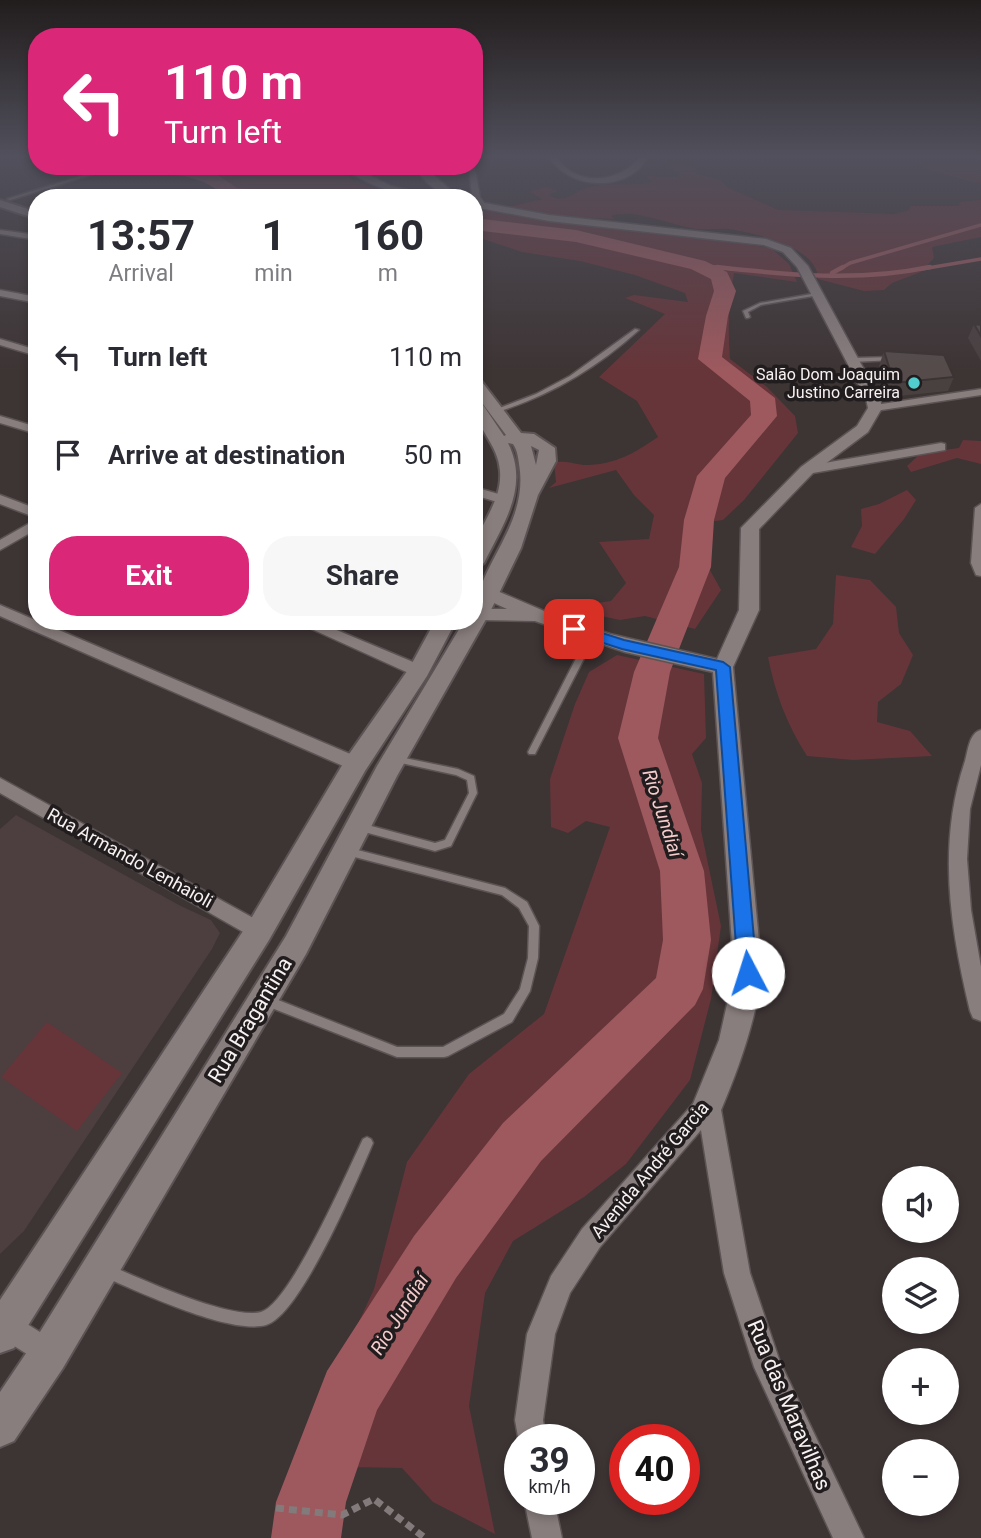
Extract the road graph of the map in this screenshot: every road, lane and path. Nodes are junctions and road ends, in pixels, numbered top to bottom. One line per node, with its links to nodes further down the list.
1 (628, 227): 5 (street)
2 (0, 232): 3 (street)
3 (28, 236)
4 (0, 293): 6 (street)
5 (817, 294): 7 (lane); 11 (street)
6 (28, 298)
7 (748, 317)
8 (638, 330): 15 (lane)
9 (0, 342): 10 (street)
10 (28, 350)
11 (852, 359): 12 (lane); 14 (street)
12 (901, 359)
13 (981, 392): 14 (street)
14 (875, 408): 23 (street, Avenida André Garcia)
15 (483, 414)
16 (483, 415): 20 (main road)
17 (483, 416): 21 (main road)
18 (0, 419): 19 (street)
19 (28, 428)
20 (516, 436): 21 (main road); 34 (main road, Rua Bragantina)
21 (497, 443): 26 (main road)
22 (941, 446): 23 (street)
23 (807, 470): 42 (street, Avenida André Garcia)
24 (483, 494): 26 (street)
25 (0, 499): 28 (street)
26 (504, 500): 30 (main road)
27 (981, 508): 31 (street)
28 (28, 510)
29 (28, 529): 32 (street)
30 (483, 544)
31 (980, 544): 33 (street)
32 (0, 546)
33 (981, 572)
34 (483, 604): 41 (street)
35 (0, 610): 36 (street)
36 (28, 622)
37 (46, 630): 47 (street)
38 (322, 630): 43 (street)
39 (441, 630): 43 (main road, Rua Bragantina)
40 (468, 630): 46 (main road, Rua Bragantina)
41 (592, 635): 42 (street); 45 (lane)
42 (723, 667): 54 (street, Avenida André Garcia)
43 (419, 671): 47 (main road, Rua Bragantina)
44 (981, 736): 53 (street)
45 (532, 752)
46 (394, 759): 49 (main road, Rua Bragantina); 49 (lane)
47 (356, 764): 51 (main road, Rua Bragantina)
48 (0, 785): 51 (street, Rua Armando Lenhaioli)
49 (358, 827): 50 (main road, Rua Bragantina)
50 (345, 851): 52 (main road, Rua Bragantina); 52 (lane)
51 (259, 931): 57 (main road, Rua Bragantina)
52 (263, 999): 56 (main road, Rua Bragantina)
53 (981, 1011)
54 (708, 1104): 59 (street, Avenida André Garcia); 65 (street, Rua das Maravilhas)
55 (367, 1143): 56 (lane)
56 (101, 1268): 58 (main road, Rua Bragantina)
57 (2, 1327): 58 (street)
58 (49, 1354): 60 (main road, Rua Bragantina)
59 (529, 1424)
60 (0, 1427)
61 (276, 1508): 63 (path)
62 (542, 1515): 64 (street)
63 (425, 1538)
64 (547, 1538)
65 (849, 1538)

